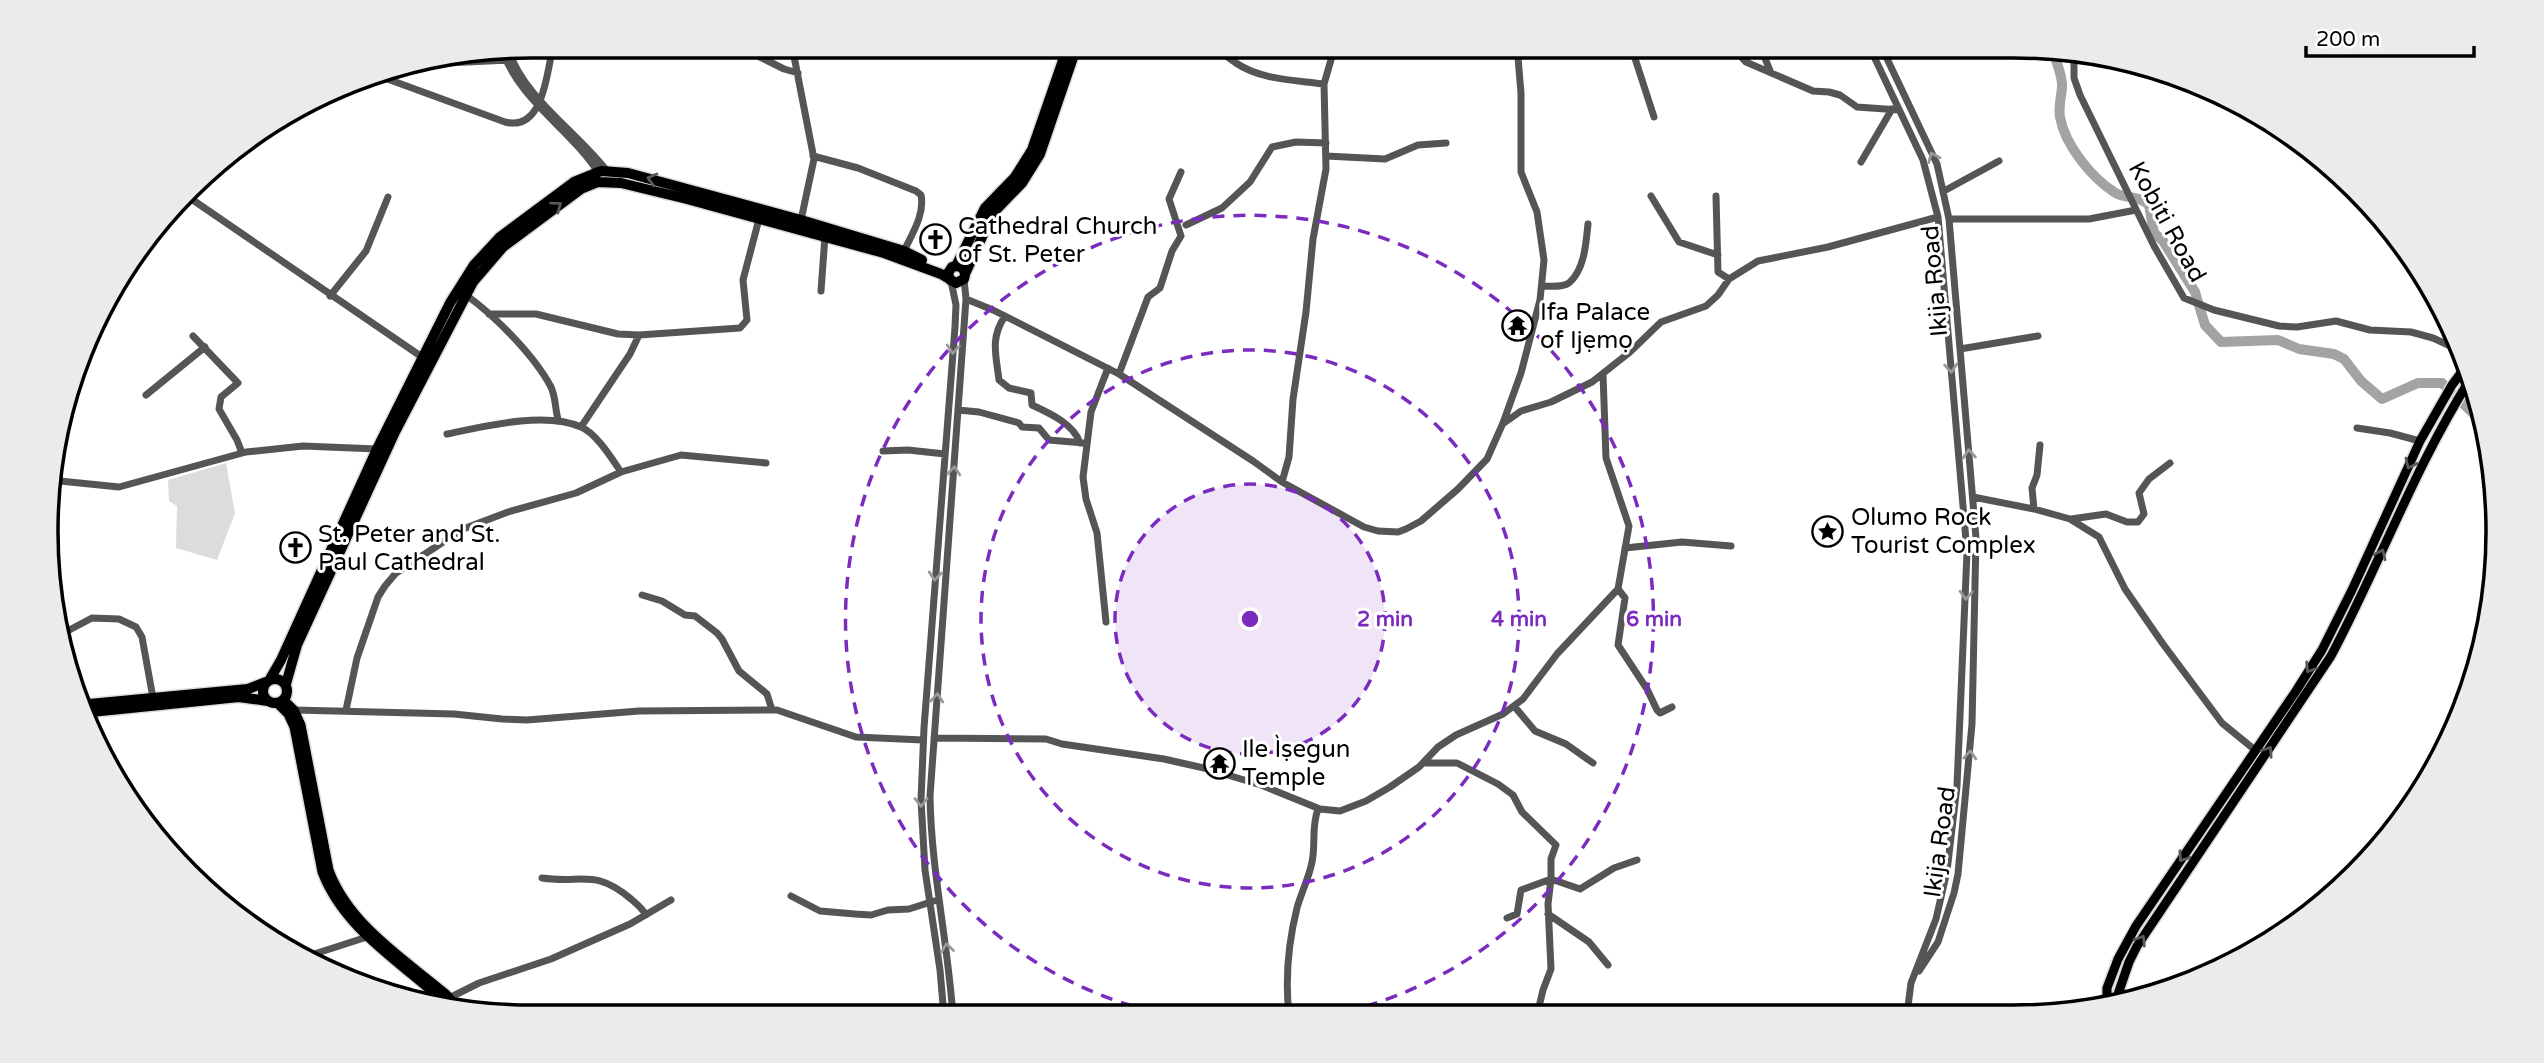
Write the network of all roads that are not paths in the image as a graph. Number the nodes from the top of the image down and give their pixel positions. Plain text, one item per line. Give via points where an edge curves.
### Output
1 (550, 58) edge
2 (762, 58) edge
3 (795, 58) edge
4 (1064, 58) edge
5 (1073, 58) edge
6 (1229, 58) edge
7 (1332, 58) edge
8 (1518, 58) edge
9 (1633, 58) edge
10 (1742, 58) edge
11 (1765, 58) edge
12 (1874, 58) edge
13 (1887, 58) edge
14 (509, 60) joint
15 (472, 62) edge
16 (2074, 62) edge
17 (798, 73) junction
18 (1771, 73) junction
19 (389, 80) edge
20 (1324, 84) junction
21 (539, 103) junction
22 (1896, 110) junction
23 (1654, 117) dead end
24 (1446, 142) dead end
25 (1326, 143) junction
26 (813, 156) junction
27 (1326, 156) junction
28 (1999, 161) dead end
29 (1861, 162) dead end
30 (602, 171) junction
31 (1181, 173) dead end
32 (1944, 191) junction
33 (688, 194) junction
34 (1651, 196) dead end
35 (1716, 196) dead end
36 (388, 197) dead end
37 (193, 201) edge
38 (2136, 210) junction
39 (1938, 217) junction
40 (759, 219) junction
41 (1949, 219) junction
42 (801, 220) junction
43 (1588, 224) dead end
44 (1186, 225) dead end
45 (825, 236) junction
46 (904, 251) junction
47 (1718, 255) junction
48 (954, 267) junction
49 (965, 276) junction
50 (1729, 279) junction
51 (950, 280) junction
52 (1542, 286) junction
53 (821, 291) dead end
54 (466, 295) junction
55 (330, 296) junction
56 (967, 299) junction
57 (489, 314) junction
58 (1005, 316) junction
59 (639, 335) junction
60 (193, 336) dead end
61 (2038, 336) dead end
62 (2448, 345) edge
63 (205, 347) junction
64 (1960, 349) junction
65 (422, 357) junction
66 (1108, 368) junction
67 (1119, 374) junction
68 (1603, 374) junction
69 (2459, 375) edge
70 (2464, 389) edge
71 (146, 395) dead end
72 (958, 410) junction
73 (558, 419) junction
74 (1503, 424) junction
75 (581, 427) junction
76 (2357, 428) dead end
77 (447, 435) dead end
78 (2420, 441) junction
79 (1083, 443) junction
80 (2040, 445) dead end
81 (377, 449) junction
82 (883, 451) dead end
83 (242, 453) junction
84 (945, 454) junction
85 (766, 463) dead end
86 (2170, 463) dead end
87 (621, 472) junction
88 (61, 481) edge
89 (1282, 482) junction
90 (1973, 497) junction
91 (2034, 509) junction
92 (2070, 519) junction
93 (1731, 547) dead end
94 (1625, 548) junction
95 (1618, 589) junction
96 (642, 595) dead end
97 (1106, 622) dead end
98 (69, 630) edge
99 (268, 681) junction
100 (286, 684) junction
101 (153, 698) junction
102 (277, 701) junction
103 (91, 704) edge
104 (1514, 706) junction
105 (1672, 707) dead end
106 (294, 710) junction
107 (346, 710) junction
108 (772, 710) junction
109 (94, 712) edge
110 (934, 738) junction
111 (923, 740) junction
112 (2255, 750) junction
113 (1592, 763) dead end
114 (1423, 764) junction
115 (1318, 809) junction
116 (1637, 860) dead end
117 (542, 878) dead end
118 (1551, 879) junction
119 (791, 896) dead end
120 (941, 898) junction
121 (671, 900) dead end
122 (930, 903) junction
123 (1548, 914) junction
124 (646, 915) junction
125 (1507, 918) dead end
126 (367, 937) junction
127 (317, 953) edge
128 (1608, 965) dead end
129 (1911, 983) junction
130 (2119, 993) edge
131 (438, 996) edge
132 (439, 996) edge
133 (2107, 996) edge
134 (450, 998) edge
135 (943, 1005) edge
136 (952, 1005) edge
137 (1288, 1005) edge
138 (1539, 1005) edge
139 (1908, 1005) edge

1 - 21 street
2 - 17 street
3 - 17 street
4 - 48 highway via 1032,150 1015,177 985,208
5 - 49 highway via 1040,154 1022,183 993,213
6 - 20 street via 1272,77
7 - 20 street
8 - 52 street via 1521,172 1543,243
9 - 23 street
10 - 18 street
11 - 18 street
12 - 22 street, Ikija Road
32 -> 13 street, Ikija Road via 1937,164
14 - 15 street
14 - 21 street via 523,89
16 - 38 street, Kobiti Road via 2080,95
17 - 26 street
18 - 22 street via 1813,91 1840,95 1857,107
19 - 21 street via 518,124 527,121
20 - 25 street
21 - 30 street via 579,138
22 - 29 street
22 - 39 street, Ikija Road via 1923,160
24 - 27 street via 1418,145 1385,159
25 - 27 street
25 - 44 street via 1272,147 1250,182 1222,208
26 - 42 street
26 - 46 street via 858,168 921,195 918,220
27 - 89 street via 1289,457
28 - 32 street
33 -> 30 highway via 643,177
30 - 65 highway via 557,193 486,250 461,284
31 - 67 street via 1169,200 1181,236 1160,288 1148,297
32 - 41 street, Ikija Road
33 - 40 highway
33 - 42 highway
54 -> 33 highway via 503,247 589,185 621,183
34 - 47 street via 1679,242
35 - 47 street
36 - 55 street via 366,251
37 - 55 street
38 - 41 street via 2089,219
38 - 62 street, Kobiti Road via 2180,293 2198,305 2279,326 2336,321 2370,330 2411,332
39 - 50 street via 1758,261
39 -> 129 street, Ikija Road via 1967,573 1957,786 1947,871 1936,919
40 - 45 highway
40 - 59 street via 743,279 744,326
41 - 64 street, Ikija Road
42 - 46 highway
43 - 52 street via 1585,254 1570,282
45 - 51 highway via 904,260
45 - 53 street
46 - 48 highway via 936,266
47 - 50 street via 1718,272
48 - 49 highway via 963,269
48 - 51 highway via 948,273
49 - 51 highway via 959,283
49 - 56 street
50 - 68 street via 1712,302 1661,322
51 -> 84 street via 956,305
52 - 74 street
54 - 57 street
54 - 100 highway via 395,432 298,645
55 - 65 street
56 - 58 street
56 - 72 street
57 - 59 street via 536,314
57 - 73 street via 548,383
58 - 66 street
58 - 79 street via 996,329 995,345 1001,383 1031,393 1032,405 1058,416
59 - 75 street
60 - 63 street
61 - 64 street
63 - 71 street
63 - 83 street via 238,383 221,397 219,408
90 -> 64 street, Ikija Road
65 - 81 highway
66 - 67 street
66 - 79 street
67 - 89 street
68 - 74 street via 1551,402 1521,411
68 - 94 street via 1605,449 1629,526
69 - 78 main road
130 -> 70 main road via 2137,946 2331,656
72 - 79 street via 1039,428 1049,440
110 -> 72 street
73 - 75 street
73 - 77 street
74 - 89 street via 1487,459 1458,489 1421,521 1398,532 1364,527
75 - 87 street
76 - 78 street
78 -> 112 main road via 2322,650
79 - 97 street via 1083,477 1097,533
80 - 91 street via 2032,488
81 - 83 street via 303,446
81 - 99 highway
82 - 84 street
83 - 88 street via 129,486
84 -> 111 street
85 - 87 street via 681,455
86 - 92 street via 2139,493 2144,514 2138,522 2105,514
87 - 107 street via 576,493 484,520 396,573 378,597 357,658
90 - 91 street
129 -> 90 street, Ikija Road via 1948,919 1958,874 1972,724 1977,566
91 - 92 street
92 - 112 street via 2099,537 2125,589 2163,644 2222,723
93 - 94 street via 1682,542
94 - 95 street
95 - 104 street
95 - 105 street via 1625,598 1618,645 1657,710
96 - 108 street via 695,616 717,633 739,671 767,694
98 - 101 street via 92,618 136,627 142,637
99 - 100 highway via 279,679
99 - 101 highway via 248,689
99 - 102 highway via 263,690
100 - 102 highway via 288,692
101 - 103 highway
102 - 106 main road
102 - 109 highway via 239,697
102 - 126 main road via 294,727 322,872 340,909
104 - 113 street via 1535,731 1566,744
104 - 114 street via 1456,735
106 - 107 street
106 - 132 main road via 335,887 346,904
107 - 108 street via 527,720 625,712
108 - 111 street via 856,737
110 - 115 street via 1046,739 1164,759 1261,785
110 - 120 street via 931,825
111 -> 122 street via 922,824
112 -> 133 main road via 2136,926 2114,969
114 - 115 street via 1348,809
114 - 118 street via 1457,763 1513,795 1522,813 1556,845 1550,859
115 - 137 street via 1312,829 1312,861 1288,953
116 - 118 street via 1580,889
117 - 124 street via 591,877 607,882
118 - 123 street
118 - 125 street via 1521,890 1517,914
119 - 122 street via 820,911 871,915
120 - 122 street
136 -> 120 street
121 - 124 street
122 - 135 street
123 - 128 street via 1588,942
123 - 138 street via 1551,970
124 - 134 street via 551,959
126 - 127 street
126 - 131 main road
129 - 139 street

